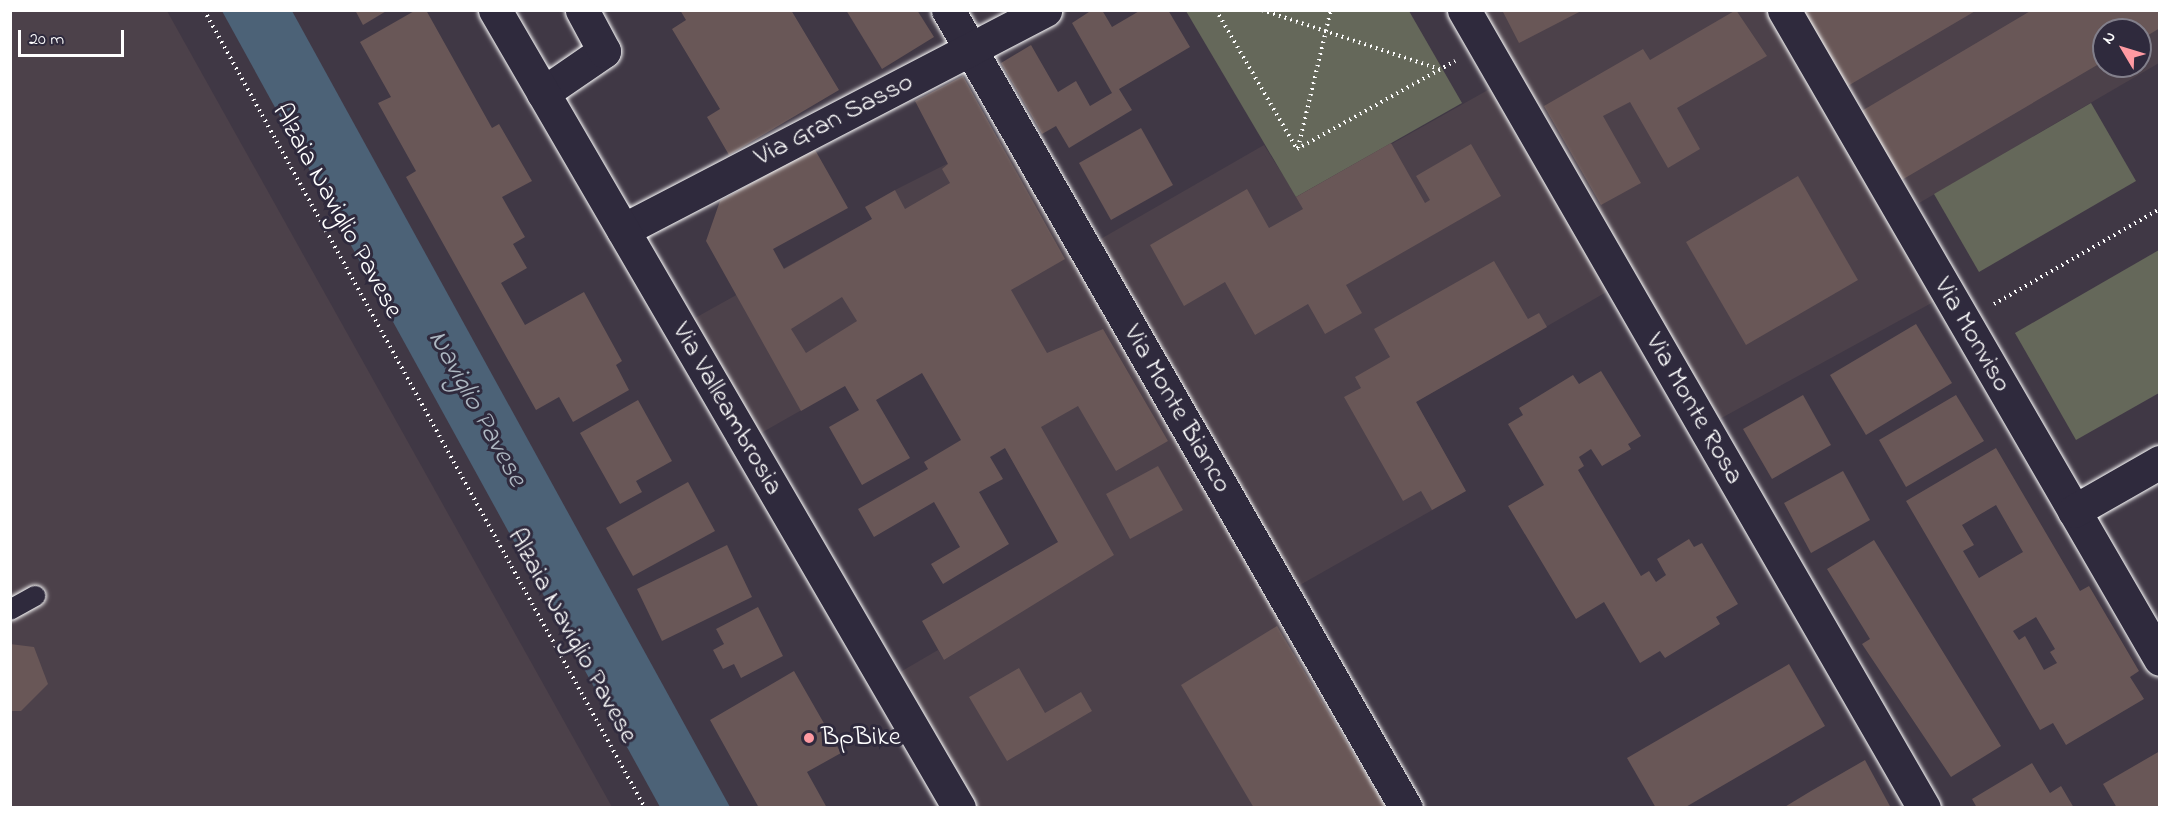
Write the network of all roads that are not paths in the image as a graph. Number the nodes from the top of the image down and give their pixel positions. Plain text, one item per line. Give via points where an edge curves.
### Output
1 (495, 10) edge
2 (582, 10) edge
3 (948, 10) edge
4 (1045, 10) edge
5 (1464, 10) edge
6 (1784, 10) edge
7 (971, 49) junction
8 (543, 93) junction
9 (623, 230) junction
10 (2160, 462) edge
11 (2074, 511) junction
12 (35, 596) dead end
13 (10, 610) edge
14 (2160, 659) edge
15 (959, 807) edge
16 (1406, 807) edge
17 (1924, 807) edge

1 - 8 street, Via Valleambrosia
2 - 8 street via 604,51
3 - 7 street, Via Monte Bianco
4 - 7 street, Via Gran Sasso
5 - 17 street, Via Monte Rosa
6 - 11 street, Via Monviso
7 - 9 street, Via Gran Sasso
7 - 16 street, Via Monte Bianco
8 - 9 street, Via Valleambrosia
9 - 15 street, Via Valleambrosia
10 - 11 street
11 - 14 street, Via Monviso
12 - 13 lane

